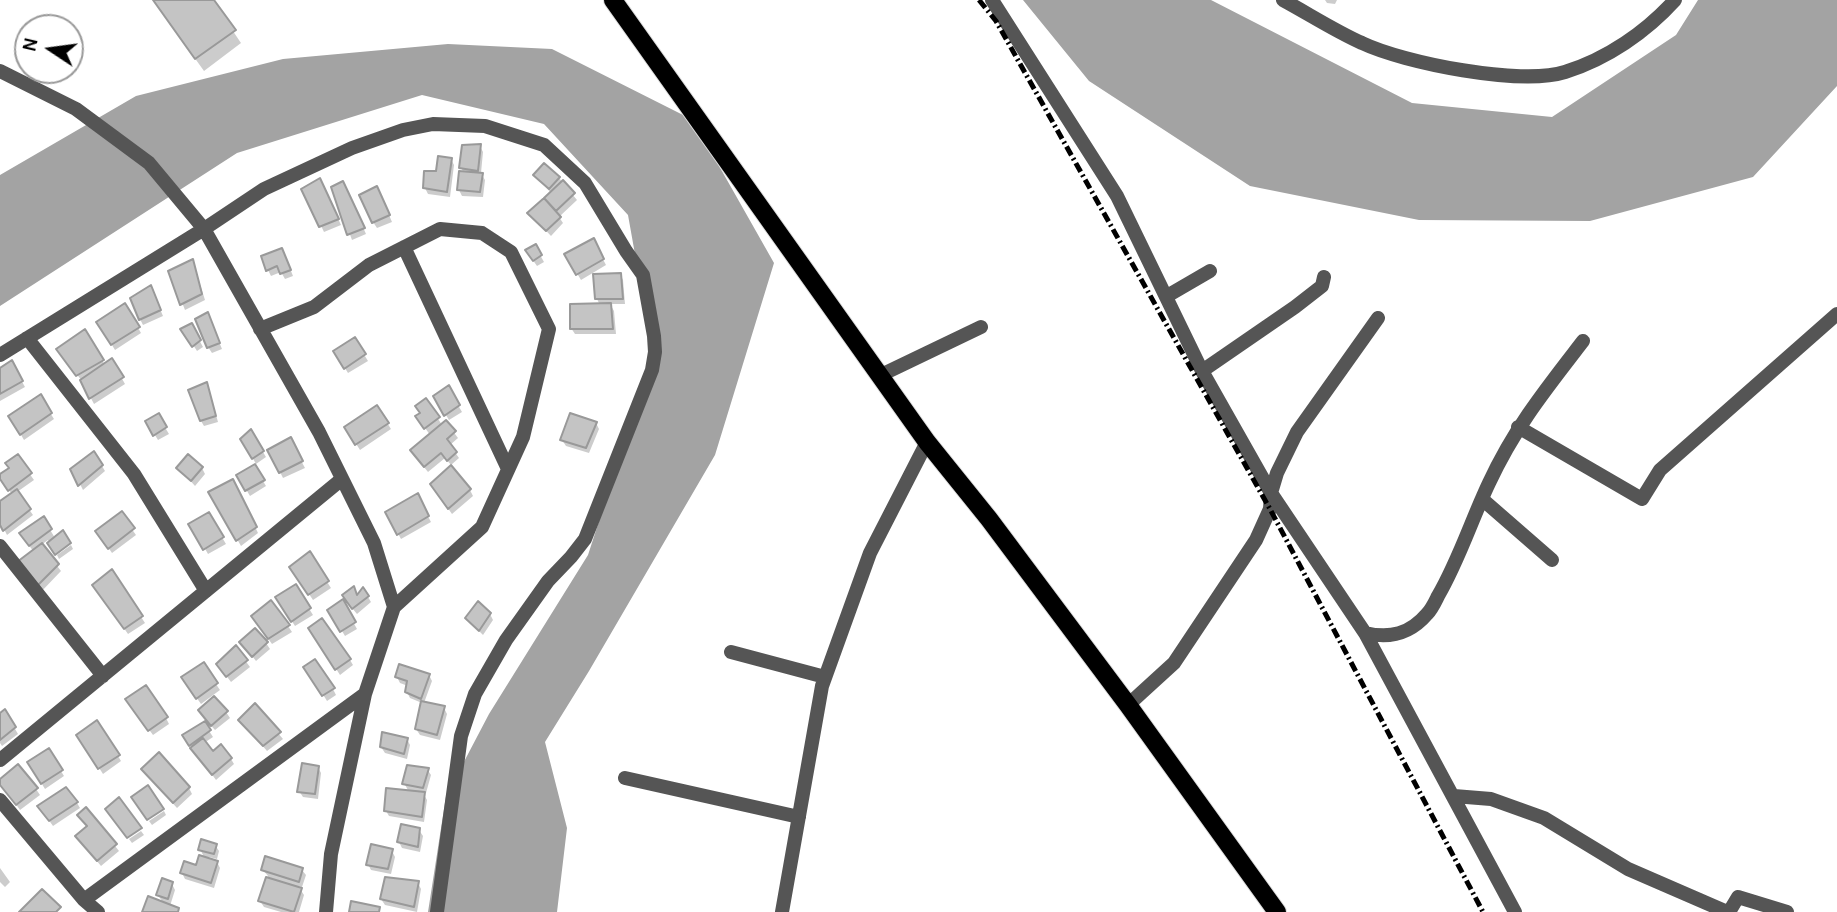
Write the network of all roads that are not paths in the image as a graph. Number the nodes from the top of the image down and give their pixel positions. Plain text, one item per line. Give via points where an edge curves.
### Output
1 (613, 0) edge
2 (992, 0) edge
3 (1283, 0) edge
4 (1675, 0) edge
5 (0, 71) edge
6 (204, 229) junction
7 (404, 247) junction
8 (1210, 271) dead end
9 (1324, 277) dead end
10 (1167, 296) junction
11 (1837, 314) edge
12 (1378, 318) dead end
13 (981, 327) dead end
14 (260, 329) junction
15 (27, 338) junction
16 (1583, 341) dead end
17 (0, 355) edge
18 (1202, 370) junction
19 (881, 375) junction
20 (1518, 427) junction
21 (927, 442) junction
22 (508, 469) junction
23 (342, 479) junction
24 (1271, 493) junction
25 (1482, 499) junction
26 (0, 546) edge
27 (1552, 560) dead end
28 (206, 592) junction
29 (394, 607) junction
30 (1365, 633) junction
31 (731, 652) dead end
32 (103, 676) junction
33 (825, 677) junction
34 (365, 694) junction
35 (1128, 705) junction
36 (0, 760) edge
37 (625, 778) dead end
38 (1454, 796) junction
39 (0, 800) edge
40 (799, 817) junction
41 (84, 900) junction
42 (98, 912) edge
43 (326, 912) edge
44 (437, 912) edge
45 (782, 912) edge
46 (1277, 912) edge
47 (1515, 912) edge
48 (1728, 912) edge
49 (1787, 912) edge

1 - 19 main road
2 - 10 street via 1117,196
3 - 4 street via 1363,44 1414,61 1522,76 1563,73 1614,52
5 - 6 street via 76,109 149,163
6 - 14 street
6 - 15 street
6 - 44 street via 264,188 352,148 433,124 485,126 544,145 585,183 643,275 655,352 648,382 584,539 506,639 475,694 461,736
7 - 14 street via 369,265 314,307
7 - 22 street
7 - 22 street via 440,229 482,233 511,252 549,329 523,438
8 - 10 street
9 - 18 street via 1322,286 1295,307
10 - 18 street
11 - 20 street via 1660,470 1642,499
12 - 24 street via 1297,432
13 - 19 street
14 - 23 street
15 - 17 street
15 - 28 street via 134,474
16 - 20 street
18 - 24 street
19 - 21 main road
20 - 25 street
21 - 33 street via 870,553
21 - 35 main road
22 - 29 street via 482,527
23 - 28 street
23 - 29 street via 373,543
24 - 30 street
24 - 35 street via 1270,509 1256,540 1182,652
25 - 27 street
25 - 30 street via 1428,614 1406,633 1383,637
26 - 32 street
28 - 32 street
29 - 34 street
30 - 38 street
31 - 33 street
32 - 36 street
33 - 40 street
34 - 41 street
34 - 43 street via 331,854
35 - 46 main road
37 - 40 street
38 - 47 street
38 - 48 street via 1491,799 1544,818 1628,869
39 - 41 street
40 - 45 street
41 - 42 street
48 - 49 street via 1738,897

